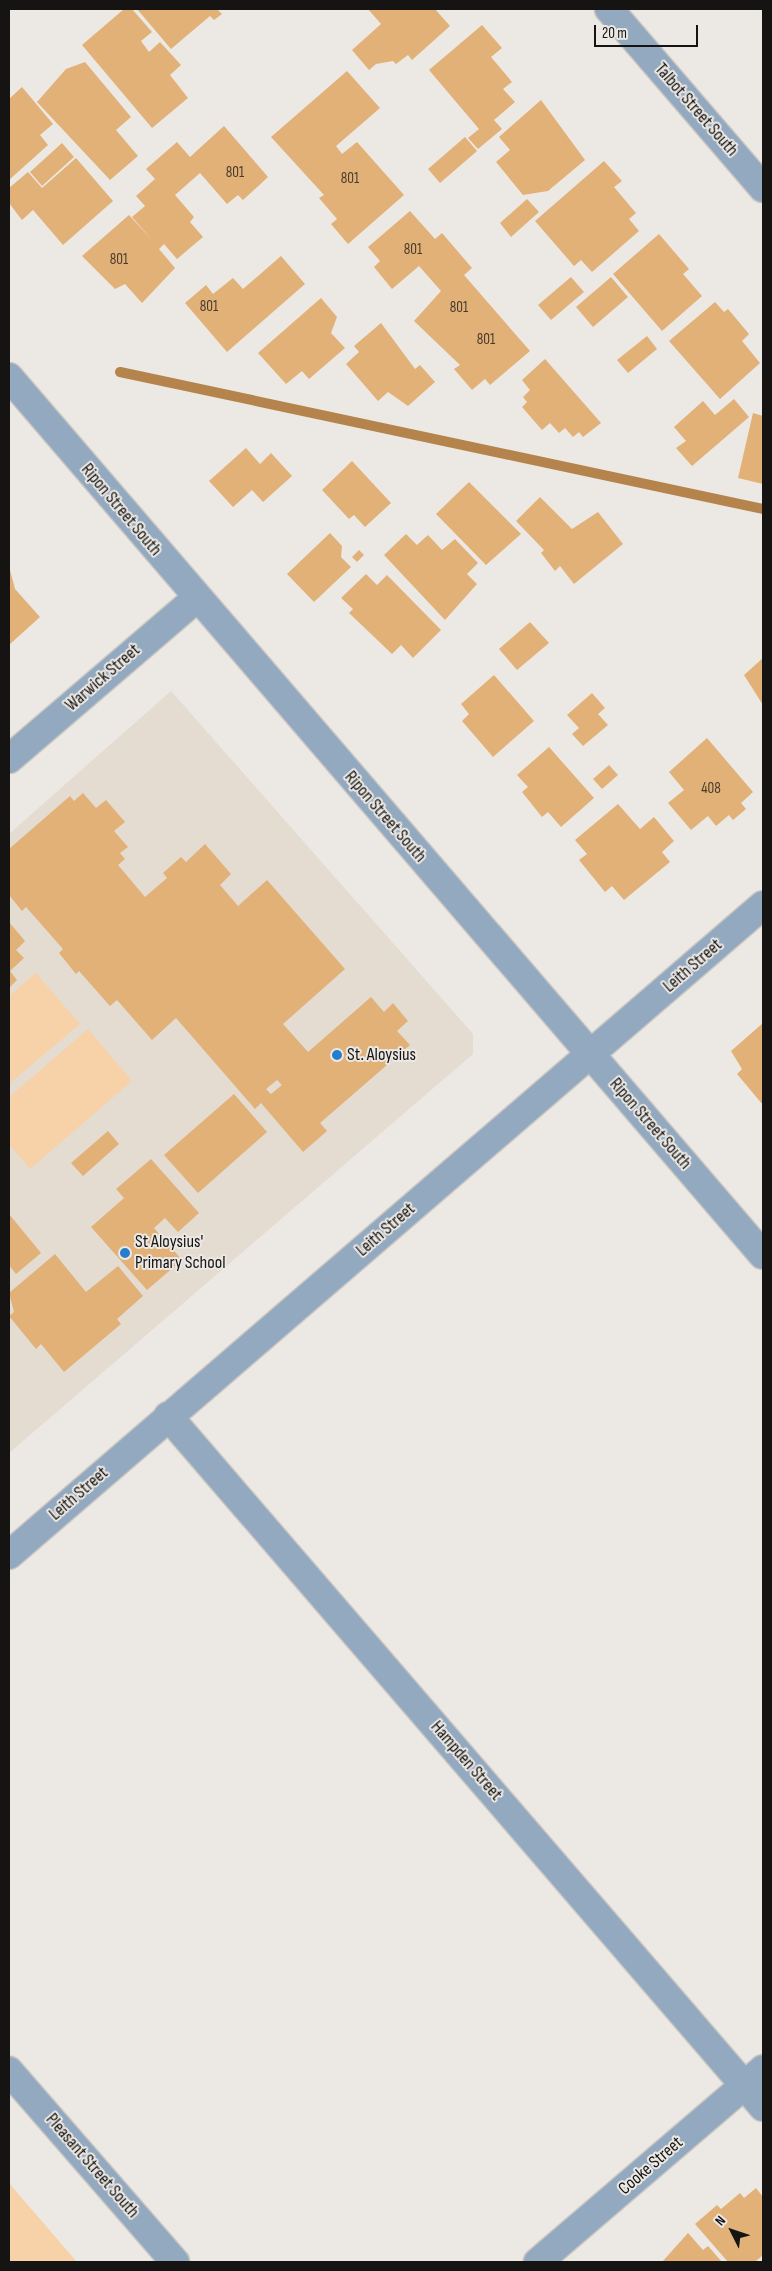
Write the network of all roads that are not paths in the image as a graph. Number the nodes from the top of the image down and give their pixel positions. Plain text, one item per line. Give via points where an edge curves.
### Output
1 (609, 9) edge
2 (763, 188) edge
3 (9, 377) edge
4 (196, 598) junction
5 (9, 759) edge
6 (763, 905) edge
7 (590, 1054) junction
8 (763, 1255) edge
9 (168, 1416) junction
10 (9, 1555) edge
11 (9, 2071) edge
12 (754, 2077) edge
13 (763, 2107) edge
14 (175, 2262) edge
15 (538, 2262) edge

1 - 2 street, Talbot Street South
3 - 4 street, Ripon Street South
4 - 5 street, Warwick Street
4 - 7 street, Ripon Street South
6 - 7 street, Leith Street
7 - 8 street, Ripon Street South
7 - 9 street, Leith Street
9 - 10 street, Leith Street
9 - 12 street, Hampden Street
11 - 14 street, Pleasant Street South
12 - 13 street, Hampden Street
12 - 15 street, Cooke Street

